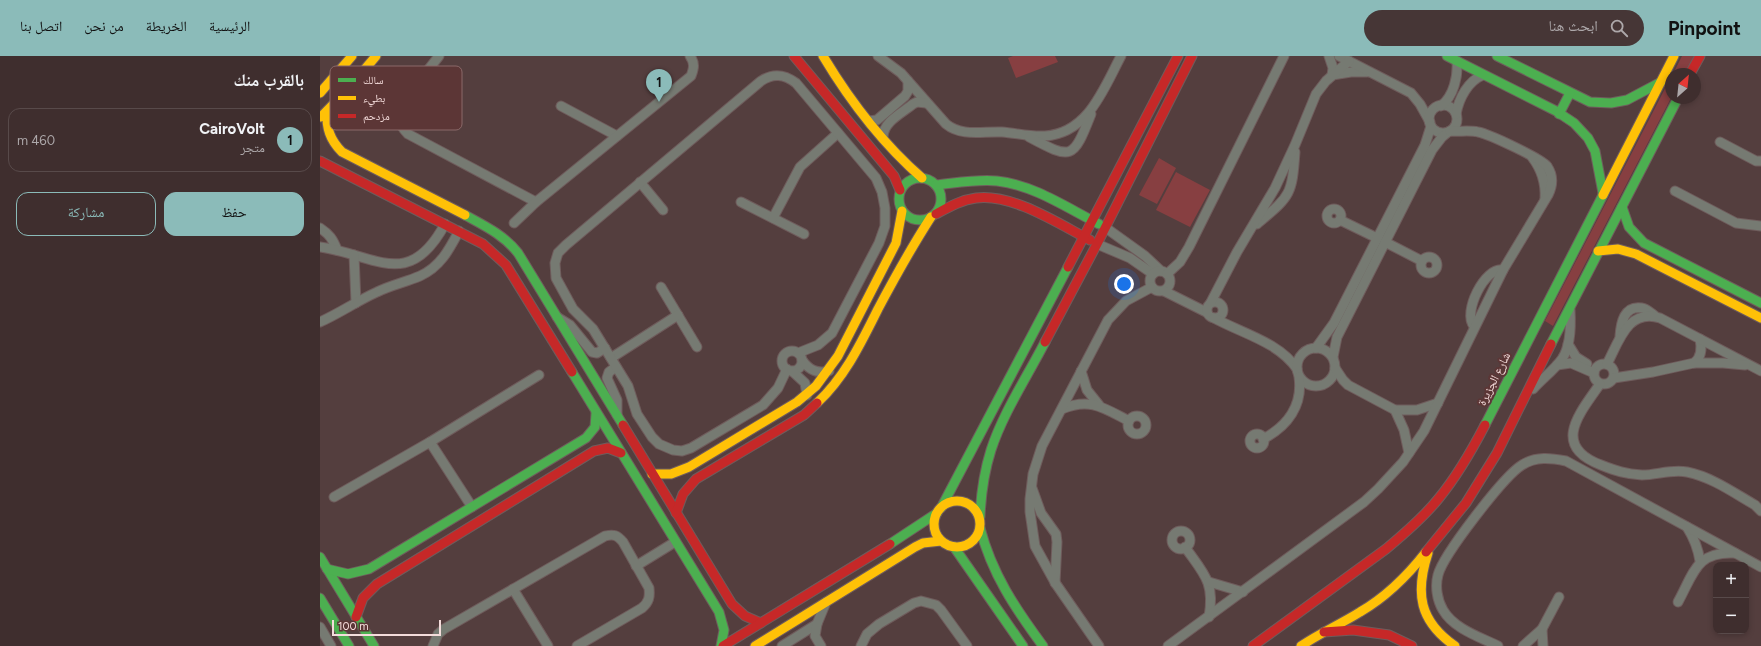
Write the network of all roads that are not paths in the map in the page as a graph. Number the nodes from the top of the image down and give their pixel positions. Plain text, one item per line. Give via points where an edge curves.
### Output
1 (352, 56) edge
2 (376, 56) edge
3 (439, 56) edge
4 (690, 56) edge
5 (794, 56) edge
6 (823, 56) edge
7 (878, 56) edge
8 (1121, 56) edge
9 (1178, 56) edge
10 (1192, 56) edge
11 (1284, 56) edge
12 (1329, 56) edge
13 (1339, 56) edge
14 (1447, 56) edge
15 (1497, 56) edge
16 (1674, 56) edge
17 (1700, 56) edge
18 (1349, 61) junction
19 (1457, 61) junction
20 (343, 66) edge
21 (367, 66) edge
22 (431, 66) edge
23 (1693, 68) edge
24 (1370, 72) junction
25 (1332, 75) junction
26 (1483, 75) junction
27 (330, 81) edge
28 (908, 81) junction
29 (1661, 82) junction
30 (1455, 84) junction
31 (1466, 90) junction
32 (320, 93) edge
33 (1570, 93) junction
34 (1416, 98) junction
35 (926, 103) junction
36 (1675, 104) edge
37 (330, 106) edge
38 (561, 106) dead end
39 (1440, 106) junction
40 (1093, 108) junction
41 (323, 114) edge
42 (1559, 114) junction
43 (843, 115) junction
44 (1457, 116) junction
45 (869, 121) junction
46 (1430, 124) junction
47 (832, 125) junction
48 (404, 130) edge
49 (1470, 130) junction
50 (1449, 132) junction
51 (838, 133) junction
52 (1026, 135) junction
53 (617, 136) junction
54 (883, 138) junction
55 (1720, 142) dead end
56 (1295, 145) junction
57 (320, 161) edge
58 (1761, 162) edge
59 (1282, 174) junction
60 (1293, 176) junction
61 (922, 178) junction
62 (640, 182) junction
63 (936, 185) junction
64 (900, 190) junction
65 (1675, 191) dead end
66 (1602, 193) junction
67 (1269, 199) junction
68 (536, 202) junction
69 (741, 202) dead end
70 (1277, 207) junction
71 (1622, 207) junction
72 (663, 210) dead end
73 (902, 211) junction
74 (934, 216) junction
75 (773, 218) junction
76 (1340, 220) dead end
77 (1092, 221) junction
78 (514, 223) dead end
79 (445, 224) junction
80 (1761, 226) edge
81 (320, 228) edge
82 (1106, 228) junction
83 (1251, 229) junction
84 (459, 231) junction
85 (804, 234) dead end
86 (1084, 236) junction
87 (1381, 240) junction
88 (1097, 244) junction
89 (433, 245) junction
90 (320, 247) edge
91 (1652, 248) junction
92 (337, 250) junction
93 (1598, 251) junction
94 (447, 253) junction
95 (354, 255) junction
96 (1646, 259) junction
97 (1422, 261) dead end
98 (1503, 270) junction
99 (401, 273) junction
100 (1160, 273) junction
101 (1222, 281) junction
102 (661, 286) dead end
103 (1152, 287) junction
104 (1164, 290) junction
105 (1211, 302) junction
106 (356, 303) junction
107 (1761, 303) edge
108 (1570, 306) junction
109 (1223, 308) junction
110 (1206, 312) junction
111 (678, 315) junction
112 (557, 316) junction
113 (1214, 318) junction
114 (1761, 318) edge
115 (320, 322) edge
116 (1474, 326) junction
117 (1235, 328) junction
118 (1700, 339) junction
119 (1568, 344) junction
120 (697, 347) dead end
121 (605, 348) junction
122 (1316, 348) junction
123 (1279, 350) junction
124 (1304, 352) junction
125 (800, 357) junction
126 (1332, 357) junction
127 (611, 358) junction
128 (1694, 363) junction
129 (1607, 364) junction
130 (1557, 365) junction
131 (1752, 366) junction
132 (616, 367) junction
133 (1335, 368) junction
134 (790, 370) junction
135 (829, 371) junction
136 (1081, 371) junction
137 (1595, 371) junction
138 (1761, 371) edge
139 (1298, 373) junction
140 (539, 375) dead end
141 (1614, 378) junction
142 (1328, 382) junction
143 (1600, 384) junction
144 (1348, 385) junction
145 (1316, 386) junction
146 (1087, 390) junction
147 (807, 394) junction
148 (1523, 400) junction
149 (1080, 403) junction
150 (1297, 403) junction
151 (1438, 404) junction
152 (1099, 405) junction
153 (1062, 409) junction
154 (1395, 410) junction
155 (596, 412) junction
156 (1491, 412) junction
157 (617, 415) junction
158 (1129, 421) dead end
159 (1506, 422) junction
160 (1483, 429) junction
161 (1505, 438) junction
162 (1263, 439) dead end
163 (430, 442) junction
164 (621, 452) junction
165 (1409, 453) junction
166 (652, 474) junction
167 (1031, 485) junction
168 (334, 497) dead end
169 (472, 507) junction
170 (939, 510) junction
171 (1761, 511) edge
172 (676, 513) junction
173 (980, 517) junction
174 (1046, 519) junction
175 (1031, 526) junction
176 (1686, 526) junction
177 (980, 528) junction
178 (941, 541) junction
179 (675, 542) junction
180 (954, 547) junction
181 (1186, 547) dead end
182 (1430, 548) junction
183 (1736, 553) junction
184 (1056, 555) junction
185 (1039, 556) junction
186 (320, 557) edge
187 (1700, 561) junction
188 (636, 566) junction
189 (1761, 567) edge
190 (327, 569) junction
191 (1209, 582) junction
192 (1056, 584) junction
193 (513, 589) junction
194 (1243, 592) junction
195 (1559, 597) dead end
196 (320, 598) edge
197 (826, 601) junction
198 (1678, 602) dead end
199 (1209, 616) junction
200 (356, 617) junction
201 (761, 623) junction
202 (816, 624) junction
203 (320, 627) edge
204 (1542, 629) junction
205 (776, 633) junction
206 (1321, 633) junction
207 (801, 634) junction
208 (815, 636) junction
209 (1094, 638) junction
210 (328, 643) edge
211 (349, 646) edge
212 (374, 646) edge
213 (433, 646) edge
214 (548, 646) edge
215 (577, 646) edge
216 (722, 646) edge
217 (755, 646) edge
218 (782, 646) edge
219 (821, 646) edge
220 (861, 646) edge
221 (967, 646) edge
222 (1023, 646) edge
223 (1043, 646) edge
224 (1099, 646) edge
225 (1106, 646) edge
226 (1168, 646) edge
227 (1253, 646) edge
228 (1301, 646) edge
229 (1412, 646) edge
230 (1455, 646) edge
231 (1498, 646) edge
232 (1523, 646) edge
233 (1543, 646) edge

1 - 20 street
2 - 21 street
3 - 22 street
4 - 53 street via 694,68 690,76
5 - 43 street
6 - 45 street via 842,88
7 - 28 street
8 - 40 street
9 - 77 street
10 - 82 street
11 - 100 street via 1189,247 1180,262
12 - 25 street via 1333,68
13 - 18 street
14 - 19 street
15 - 33 street
16 - 29 street, شارع الجزيرة
17 - 23 street
18 - 24 street
18 - 25 street
19 - 26 street
19 - 30 street
24 - 25 street
24 - 34 street via 1405,89
25 - 56 street via 1316,94
26 - 31 street via 1473,80
26 - 42 street
27 - 32 street
28 - 35 street
28 - 45 street via 905,96 878,120
29 - 33 street via 1638,96 1623,102 1607,104 1590,102
29 - 66 street, شارع الجزيرة
30 - 31 street
30 - 39 street via 1446,101
31 - 44 street via 1459,103
33 - 42 street
34 - 39 street via 1427,104
34 - 46 street
35 - 52 street via 946,124 960,132
35 - 54 street via 912,104 887,125
36 - 71 street
37 - 41 street
38 - 53 street
39 - 44 street via 1447,106
39 - 46 street via 1431,112
40 - 52 street via 1086,117 1067,130 1045,136
40 - 52 street via 1078,145 1070,151 1056,152
41 - 112 street via 328,134 342,152 490,228 510,243
42 - 66 street via 1577,126 1596,152
43 - 47 street
43 - 64 street via 894,176
44 - 49 street
44 - 50 street via 1455,128
45 - 54 street
46 - 50 street via 1438,132
46 - 87 street via 1425,145
47 - 51 street
47 - 62 street via 796,83 786,77 770,76
48 - 68 street
49 - 50 street
49 - 98 street via 1485,134 1531,156 1542,173 1545,186 1544,200
50 - 87 street via 1432,150
51 - 75 street via 800,167
51 - 125 street via 876,178 884,200 884,226 879,243 835,329 824,341
53 - 68 street
54 - 61 street via 900,159
55 - 58 street
56 - 59 street
56 - 60 street
57 - 79 street
59 - 60 street
59 - 67 street
60 - 70 street via 1289,193
61 - 63 street
61 - 64 street via 913,179
62 - 72 street
62 - 121 street via 566,245 558,253 555,263 556,278 571,306 590,326
63 - 74 street via 941,202
63 - 77 street via 982,181 1013,184
64 - 73 street via 898,197
65 - 80 street via 1736,223
66 - 156 street, شارع الجزيرة
67 - 70 street
67 - 83 street
68 - 78 street
69 - 75 street
70 - 83 street
71 - 91 street via 1629,227 1638,238
71 - 93 street
73 - 74 street via 916,220
73 - 135 street via 896,243
74 - 86 street via 952,205 969,199 994,198 1018,204
74 - 172 street via 909,250 851,362 830,391 804,415 696,479 683,494
75 - 85 street
76 - 87 street
77 - 82 street
77 - 86 street
79 - 84 street
79 - 89 street
81 - 92 street via 334,240
82 - 88 street
82 - 100 street via 1145,256
83 - 101 street
84 - 94 street
84 - 155 street via 483,244 506,265
86 - 88 street
86 - 170 street
87 - 97 street
87 - 122 street via 1334,323
87 - 126 street via 1337,337
88 - 100 street
88 - 173 street via 993,442 984,471
89 - 94 street
89 - 99 street
90 - 92 street
91 - 96 street
91 - 107 street
92 - 95 street
93 - 96 street via 1627,250
93 - 108 street
94 - 99 street via 428,271
95 - 99 street
95 - 106 street
96 - 114 street
98 - 116 street
98 - 116 street via 1493,272 1478,290 1470,316
99 - 106 street via 384,289
100 - 103 street via 1150,281
100 - 104 street via 1170,281 1168,288
101 - 105 street
101 - 109 street
102 - 111 street
103 - 104 street via 1158,291
103 - 136 street via 1116,310
104 - 110 street
105 - 109 street via 1215,301
105 - 110 street
106 - 115 street
108 - 119 street
108 - 148 street
109 - 113 street via 1221,316
109 - 117 street
110 - 113 street
111 - 120 street
111 - 127 street
112 - 121 street via 570,325 592,352 597,353
112 - 157 street
113 - 117 street
116 - 151 street
117 - 123 street
118 - 128 street via 1701,353
118 - 129 street via 1660,318 1651,315 1641,316 1632,320 1626,328
118 - 131 street
119 - 130 street
119 - 137 street via 1576,357
121 - 127 street
122 - 124 street
122 - 126 street via 1328,352
123 - 124 street
123 - 139 street via 1290,360
124 - 139 street via 1297,362
125 - 134 street via 799,368
125 - 134 street via 792,351 785,354 782,362
125 - 135 street via 806,366 814,371
126 - 133 street
127 - 132 street
128 - 131 street via 1723,362
128 - 141 street
129 - 137 street via 1601,364
129 - 141 street via 1614,369
130 - 137 street via 1571,363
130 - 148 street
131 - 138 street
132 - 134 street via 630,390 637,414 652,437 663,447 678,451 691,448 763,406
132 - 157 street via 609,372 607,378 617,400
133 - 142 street
133 - 144 street
134 - 147 street via 805,383
135 - 147 street
136 - 146 street
136 - 153 street
137 - 143 street via 1595,379
139 - 145 street via 1309,385
139 - 150 street via 1300,390
140 - 163 street
141 - 143 street via 1608,384
142 - 144 street
142 - 145 street
143 - 171 street via 1586,403 1573,430 1572,441 1576,450 1585,457 1624,474 1644,475 1679,471 1705,477 1755,505
144 - 154 street
145 - 150 street
146 - 149 street
146 - 152 street
147 - 166 street via 689,467 671,474
148 - 159 street
149 - 152 street
149 - 153 street
150 - 162 street via 1280,428
151 - 154 street via 1417,410
151 - 165 street
152 - 158 street
153 - 167 street via 1036,462
154 - 165 street via 1404,430
155 - 164 street
155 - 169 street via 595,427 586,438
156 - 159 street
156 - 160 street, شارع الجزيرة
157 - 166 street
159 - 161 street
160 - 161 street via 1495,430
160 - 227 street, شارع الجزيرة via 1454,480 1422,517 1386,549
161 - 182 street via 1466,503
163 - 168 street
163 - 169 street
164 - 179 street
164 - 200 street via 608,448 594,451 377,584 362,598
165 - 194 street via 1391,476 1364,502
166 - 172 street
167 - 174 street
167 - 175 street
169 - 190 street via 369,569 348,574
170 - 173 street via 946,503 959,501 972,506
170 - 178 street via 934,520 934,528
170 - 201 street via 909,533
172 - 201 street via 732,604 745,616
173 - 177 street
174 - 175 street
174 - 184 street via 1056,534
175 - 185 street
176 - 183 street
176 - 187 street via 1698,549
176 - 231 street via 1566,461 1552,458 1537,459 1523,464 1512,473 1458,540 1441,565 1437,576 1438,600 1451,620
177 - 180 street via 978,535 968,545
177 - 223 street via 988,557 1001,585
178 - 180 street
178 - 197 street via 923,543 915,547
179 - 188 street
179 - 216 street via 719,612 724,630
180 - 222 street
181 - 191 street
182 - 206 street via 1410,572 1386,594 1361,612
182 - 230 street via 1420,580 1424,612 1439,635
183 - 187 street via 1723,552
183 - 189 street
184 - 185 street
184 - 192 street
185 - 192 street
186 - 190 street
187 - 198 street
188 - 193 street via 623,542 612,534
188 - 215 street via 649,588 648,603
190 - 200 street
191 - 194 street
191 - 199 street
192 - 209 street
193 - 213 street via 444,629 438,634
193 - 214 street
194 - 199 street
195 - 204 street
196 - 211 street
197 - 202 street
197 - 205 street
199 - 226 street
200 - 212 street
201 - 216 street
202 - 207 street
202 - 208 street
203 - 210 street
204 - 232 street
204 - 233 street
205 - 207 street
205 - 217 street
206 - 228 street
206 - 229 street via 1353,630 1378,633 1389,635
207 - 208 street
207 - 218 street
208 - 219 street
209 - 224 street
209 - 225 street
220 - 221 street via 867,634 879,624 921,601 936,605

